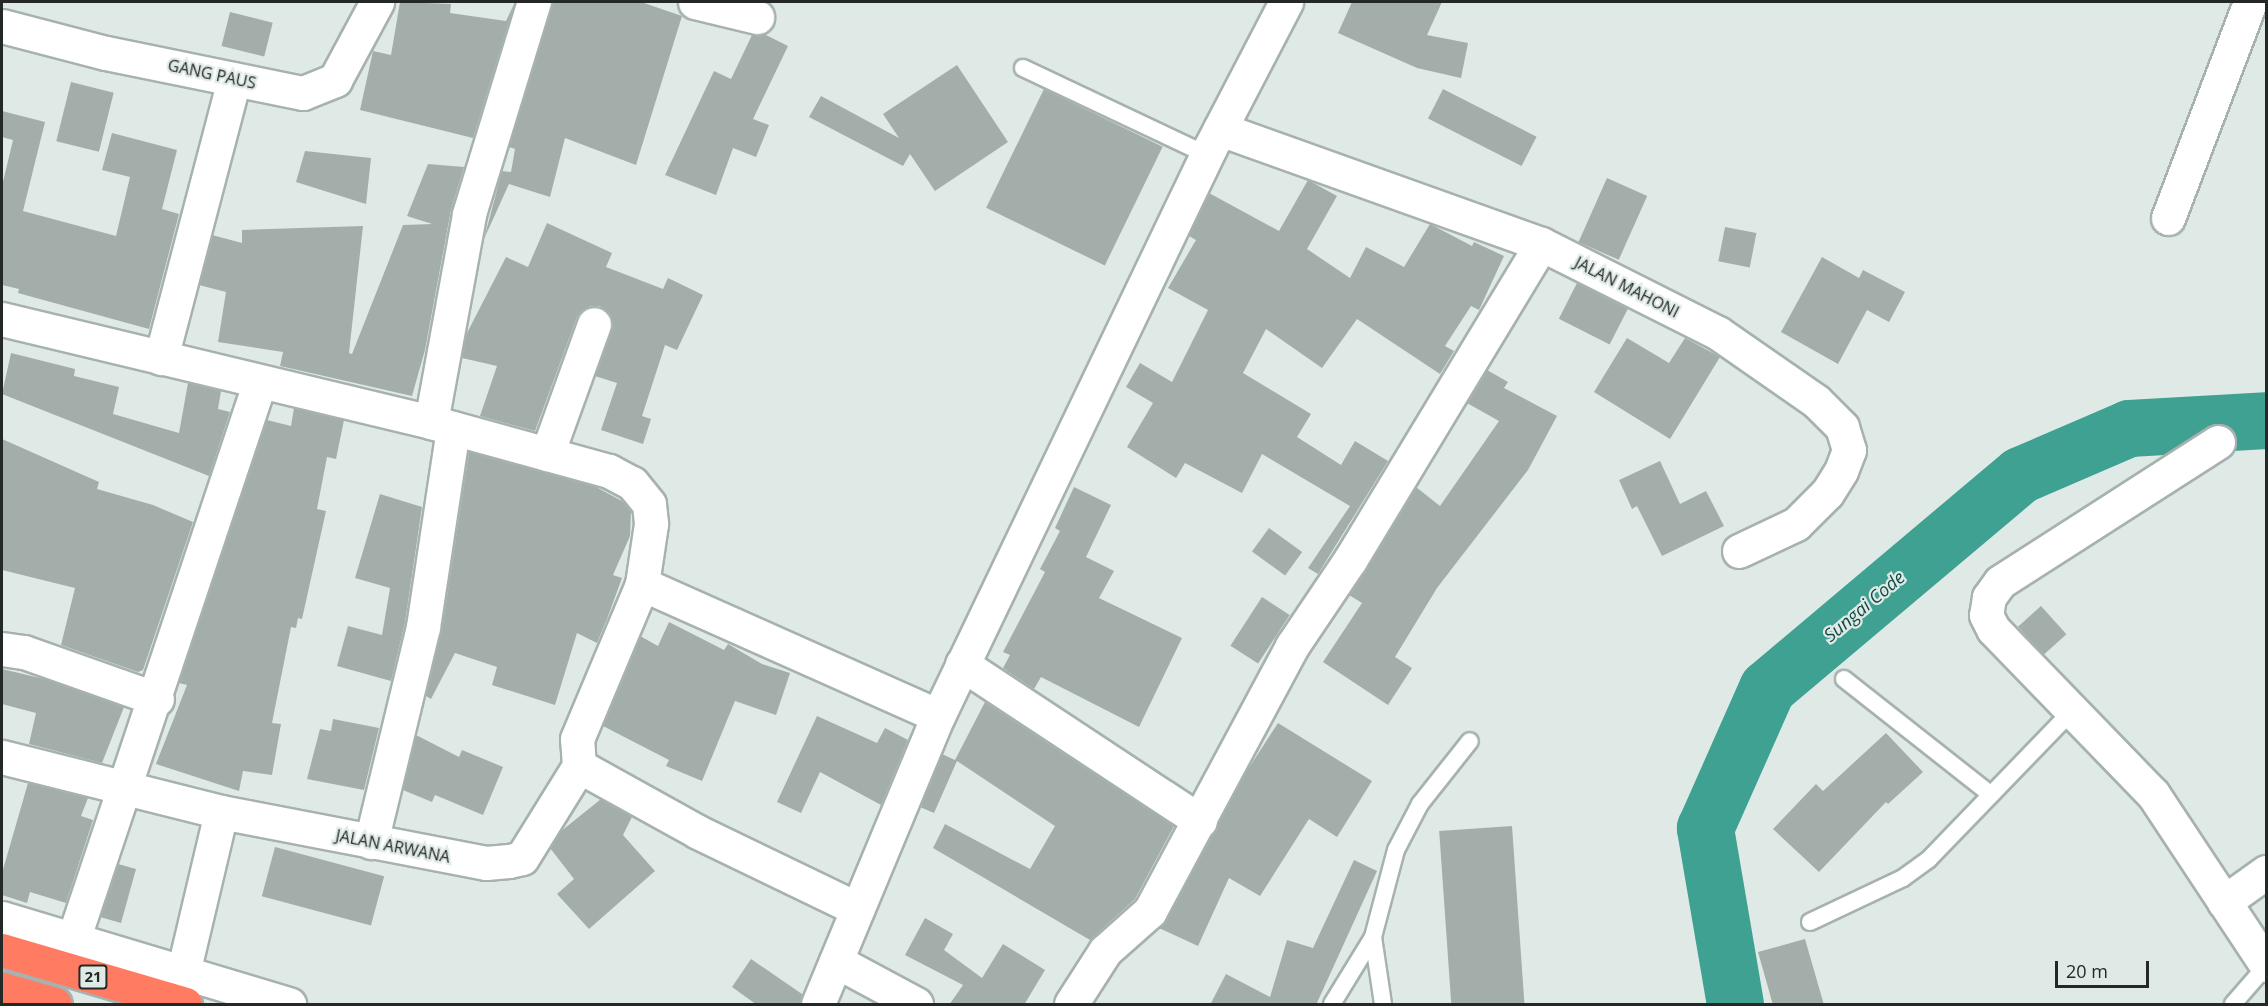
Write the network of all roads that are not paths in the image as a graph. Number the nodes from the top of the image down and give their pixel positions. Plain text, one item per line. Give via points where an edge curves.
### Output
1 (377, 2) edge
2 (534, 2) edge
3 (695, 2) edge
4 (1286, 2) edge
5 (2250, 2) edge
6 (757, 17) dead end
7 (2, 26) edge
8 (1023, 68) dead end
9 (234, 78) junction
10 (1214, 142) junction
11 (2168, 218) dead end
12 (1541, 244) junction
13 (2, 320) edge
14 (594, 324) dead end
15 (161, 358) junction
16 (260, 381) junction
17 (442, 425) junction
18 (2218, 442) dead end
19 (547, 454) junction
20 (1739, 551) dead end
21 (642, 584) junction
22 (2, 649) edge
23 (962, 664) junction
24 (1844, 679) dead end
25 (157, 699) junction
26 (2073, 710) junction
27 (938, 716) junction
28 (1470, 741) dead end
29 (2, 757) edge
30 (579, 766) junction
31 (125, 789) junction
32 (1989, 793) junction
33 (221, 812) junction
34 (1200, 821) junction
35 (370, 842) junction
36 (2266, 872) edge
37 (2224, 902) junction
38 (857, 909) junction
39 (2, 918) edge
40 (1810, 922) dead end
41 (1373, 937) junction
42 (73, 940) junction
43 (2, 950) edge
44 (836, 961) junction
45 (2266, 966) edge
46 (2, 988) edge
47 (184, 989) edge
48 (56, 1005) edge
49 (289, 1005) edge
50 (818, 1005) edge
51 (916, 1005) edge
52 (1071, 1005) edge
53 (1332, 1005) edge
54 (1383, 1005) edge
55 (2233, 1005) edge

1 - 9 street, GANG PAUS via 335,80 303,93
2 - 17 street via 468,214
3 - 6 street
4 - 10 street
5 - 11 street
7 - 9 street, GANG PAUS
8 - 10 lane
9 - 15 street
10 - 12 street, JALAN MAHONI
10 - 23 street
12 - 20 street, JALAN MAHONI via 1719,333 1773,368 1842,427 1849,450 1827,493 1796,524
12 - 34 street via 1350,560 1292,646
13 - 15 street
14 - 19 street
15 - 16 street
16 - 17 street
16 - 25 street
17 - 19 street
17 - 35 street via 423,627
18 - 26 street via 2000,582 1989,597 1986,615 1993,629
19 - 21 street via 609,471 632,483 649,504 651,524
21 - 27 street
21 - 30 street via 577,739
22 - 25 street via 24,652
23 - 27 street
23 - 34 street
24 - 32 lane
25 - 31 street
26 - 32 lane
26 - 37 street via 2153,794
27 - 38 street
28 - 41 lane via 1420,804 1396,850
29 - 31 street, JALAN ARWANA
30 - 35 street, JALAN ARWANA via 522,858 486,863
30 - 38 street via 698,832
31 - 33 street, JALAN ARWANA
31 - 42 street
32 - 40 lane via 1929,859 1904,878
33 - 35 street, JALAN ARWANA
33 - 47 street
34 - 52 street via 1150,911 1105,951
36 - 37 street
37 - 45 street
38 - 44 street
39 - 42 street
41 - 53 lane
41 - 54 lane
42 - 47 street
43 - 47 highway, 21
44 - 50 street
44 - 51 street
45 - 55 lane
46 - 48 highway
47 - 49 street

